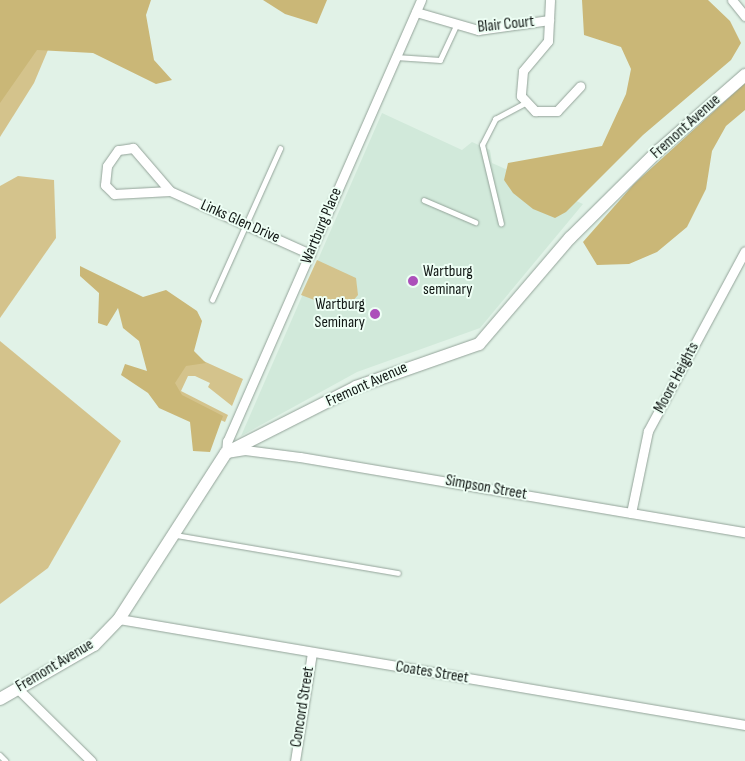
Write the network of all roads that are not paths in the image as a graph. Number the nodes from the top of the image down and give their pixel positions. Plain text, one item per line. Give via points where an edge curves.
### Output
1 (421, 0) edge
2 (550, 0) edge
3 (732, 0) edge
4 (416, 12) junction
5 (745, 16) edge
6 (549, 20) junction
7 (456, 25) junction
8 (396, 57) junction
9 (745, 75) edge
10 (580, 86) dead end
11 (525, 103) junction
12 (280, 150) dead end
13 (170, 191) junction
14 (424, 200) dead end
15 (475, 222) dead end
16 (500, 224) dead end
17 (246, 225) junction
18 (745, 251) edge
19 (310, 254) junction
20 (212, 300) dead end
21 (226, 453) junction
22 (631, 513) junction
23 (745, 532) edge
24 (175, 534) junction
25 (398, 573) dead end
26 (119, 619) junction
27 (312, 653) junction
28 (18, 689) junction
29 (0, 699) edge
30 (745, 725) edge
31 (0, 755) edge
32 (6, 761) edge
33 (91, 761) edge
34 (294, 761) edge

1 - 4 street, Wartburg Place
2 - 6 street, Blair Court
3 - 5 street
4 - 7 street, Blair Court
4 - 8 street, Wartburg Place
6 - 7 street, Blair Court via 478,30
6 - 11 street via 548,41 519,80
7 - 8 lane via 440,60
8 - 19 street, Wartburg Place
9 - 21 main road, Fremont Avenue via 658,151 570,238 486,339 356,387
10 - 11 street via 557,111 535,111
11 - 16 lane via 495,120 482,144
12 - 17 lane
13 - 13 street, Links Glen Drive via 114,194 105,185 107,166 118,150 133,148
13 - 17 street, Links Glen Drive
14 - 15 lane
17 - 19 street, Links Glen Drive
17 - 20 lane
18 - 22 street, Moore Heights via 648,432
19 - 21 street, Wartburg Place via 227,441
21 - 22 street, Simpson Street via 245,450 300,456
21 - 24 main road, Fremont Avenue
22 - 23 street, Simpson Street
24 - 25 lane
24 - 26 main road, Fremont Avenue
26 - 27 street, Coates Street
26 - 28 main road, Fremont Avenue via 94,646
27 - 30 street, Coates Street
27 - 34 street, Concord Street
28 - 29 main road, Fremont Avenue
28 - 33 street
31 - 32 lane

